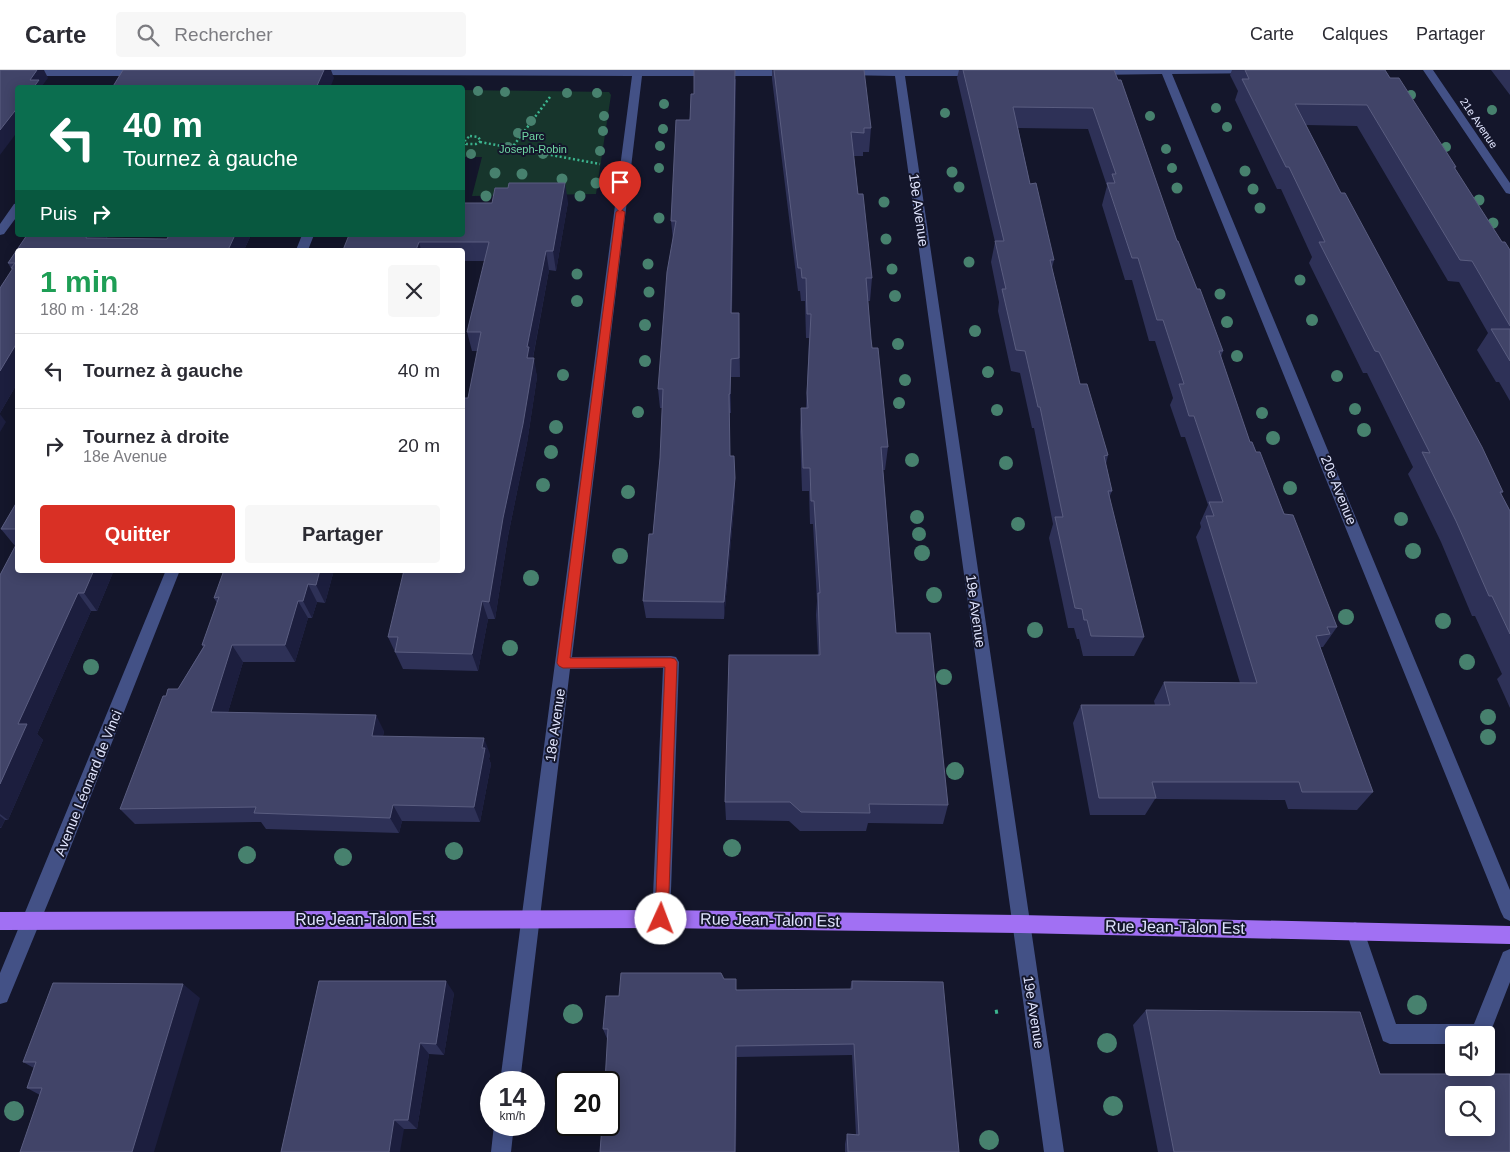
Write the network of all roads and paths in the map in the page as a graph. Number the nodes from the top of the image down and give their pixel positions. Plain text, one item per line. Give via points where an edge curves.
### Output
1 (1165, 70) edge
2 (1278, 70) edge
3 (1428, 70) edge
4 (638, 72) edge
5 (899, 72) edge
6 (1086, 72) edge
7 (0, 73) edge
8 (155, 73) edge
9 (301, 73) edge
10 (800, 73) edge
11 (838, 73) edge
12 (990, 73) edge
13 (105, 74) edge
14 (372, 75) edge
15 (551, 96) dead end
16 (465, 138) edge
17 (480, 142) junction
18 (465, 143) edge
19 (511, 149) junction
20 (604, 165) dead end
21 (1510, 191) edge
22 (15, 210) edge
23 (0, 232) edge
24 (172, 573) edge
25 (563, 663) junction
26 (1510, 912) edge
27 (530, 918) junction
28 (661, 919) junction
29 (0, 921) edge
30 (30, 921) junction
31 (1020, 924) junction
32 (1356, 931) junction
33 (1510, 935) edge
34 (1510, 958) edge
35 (0, 995) edge
36 (1001, 1011) dead end
37 (995, 1012) dead end
38 (511, 1071) edge
39 (503, 1136) edge
40 (501, 1152) edge
41 (1054, 1152) edge

1 - 2 street
1 - 6 street
1 - 26 street, 20e Avenue
3 - 21 street, 21e Avenue
4 - 10 street
4 - 14 street
4 - 25 street, 18e Avenue
5 - 11 street
5 - 12 street
5 - 31 street, 19e Avenue
7 - 13 street
8 - 13 street
9 - 14 street
15 - 19 path
16 - 17 path via 476,136
17 - 18 path
17 - 19 path
19 - 20 path
22 - 23 street
24 - 30 street, Avenue Léonard de Vinci
25 - 27 street, 18e Avenue
25 - 28 street via 671,662
27 - 28 main road, Rue Jean-Talon Est
27 - 30 main road, Rue Jean-Talon Est
27 - 38 street, 18e Avenue
28 - 31 main road, Rue Jean-Talon Est
29 - 30 main road, Rue Jean-Talon Est
30 - 35 street, Avenue Léonard de Vinci
31 - 32 main road, Rue Jean-Talon Est
31 - 41 street, 19e Avenue
32 - 33 main road, Rue Jean-Talon Est
32 - 34 street via 1390,1034 1480,1034
36 - 37 path
39 - 40 street

